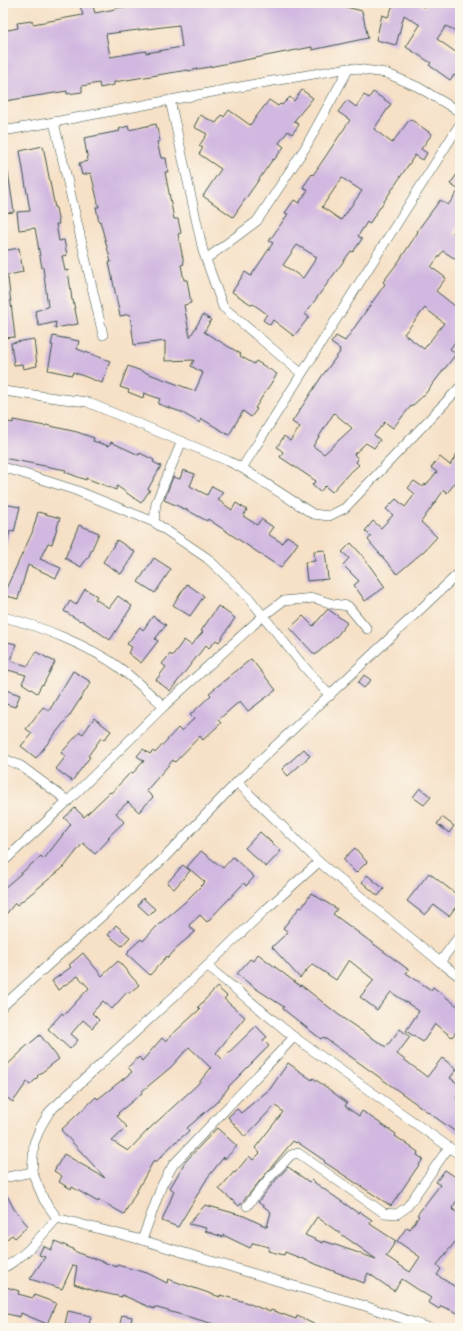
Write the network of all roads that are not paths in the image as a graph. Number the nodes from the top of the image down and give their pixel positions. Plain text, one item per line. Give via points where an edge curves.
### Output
1 (349, 68) junction
2 (170, 100) junction
3 (460, 112) edge
4 (54, 122) junction
5 (460, 124) edge
6 (3, 131) edge
7 (206, 259) junction
8 (103, 335) dead end
9 (301, 373) junction
10 (460, 388) edge
11 (3, 391) edge
12 (182, 441) junction
13 (3, 467) edge
14 (242, 468) junction
15 (154, 522) junction
16 (460, 572) edge
17 (262, 616) junction
18 (3, 617) edge
19 (367, 629) dead end
20 (330, 696) junction
21 (164, 706) junction
22 (3, 758) edge
23 (237, 782) junction
24 (68, 800) junction
25 (3, 862) edge
26 (319, 862) junction
27 (460, 935) edge
28 (440, 962) junction
29 (207, 966) junction
30 (460, 977) edge
31 (3, 1006) edge
32 (294, 1037) junction
33 (449, 1147) junction
34 (460, 1155) edge
35 (32, 1172) junction
36 (3, 1178) edge
37 (247, 1206) dead end
38 (57, 1218) junction
39 (142, 1240) junction
40 (3, 1268) edge
41 (430, 1328) edge

1 - 2 street
1 - 3 street via 386,73 418,87
1 - 7 street via 305,148 257,221
2 - 4 street
2 - 7 street
4 - 6 street
4 - 8 street
5 - 9 street
7 - 9 street via 223,307
9 - 14 street
10 - 14 street via 344,508 329,516 313,514
11 - 12 street via 88,402
12 - 14 street
12 - 15 street via 156,503
13 - 15 street via 75,490
15 - 17 street via 207,558 249,598
16 - 20 street
17 - 19 street via 283,601 314,598 348,606
17 - 20 street
17 - 21 street
18 - 21 street via 94,652 119,668
20 - 23 street
21 - 24 street
22 - 24 street via 21,766
23 - 26 street
23 - 31 street via 159,862
24 - 25 street
26 - 28 street
26 - 29 street
27 - 28 street
28 - 30 street
29 - 32 street
29 - 35 street via 50,1111 40,1126 34,1144
32 - 33 street
32 - 39 street via 173,1165 162,1185
33 - 34 street
33 - 37 street via 407,1207 397,1214 384,1213 298,1153 292,1155 270,1177
35 - 36 street
35 - 38 street via 44,1200
38 - 39 street
38 - 40 street via 14,1263
39 - 41 street via 290,1286 362,1305

